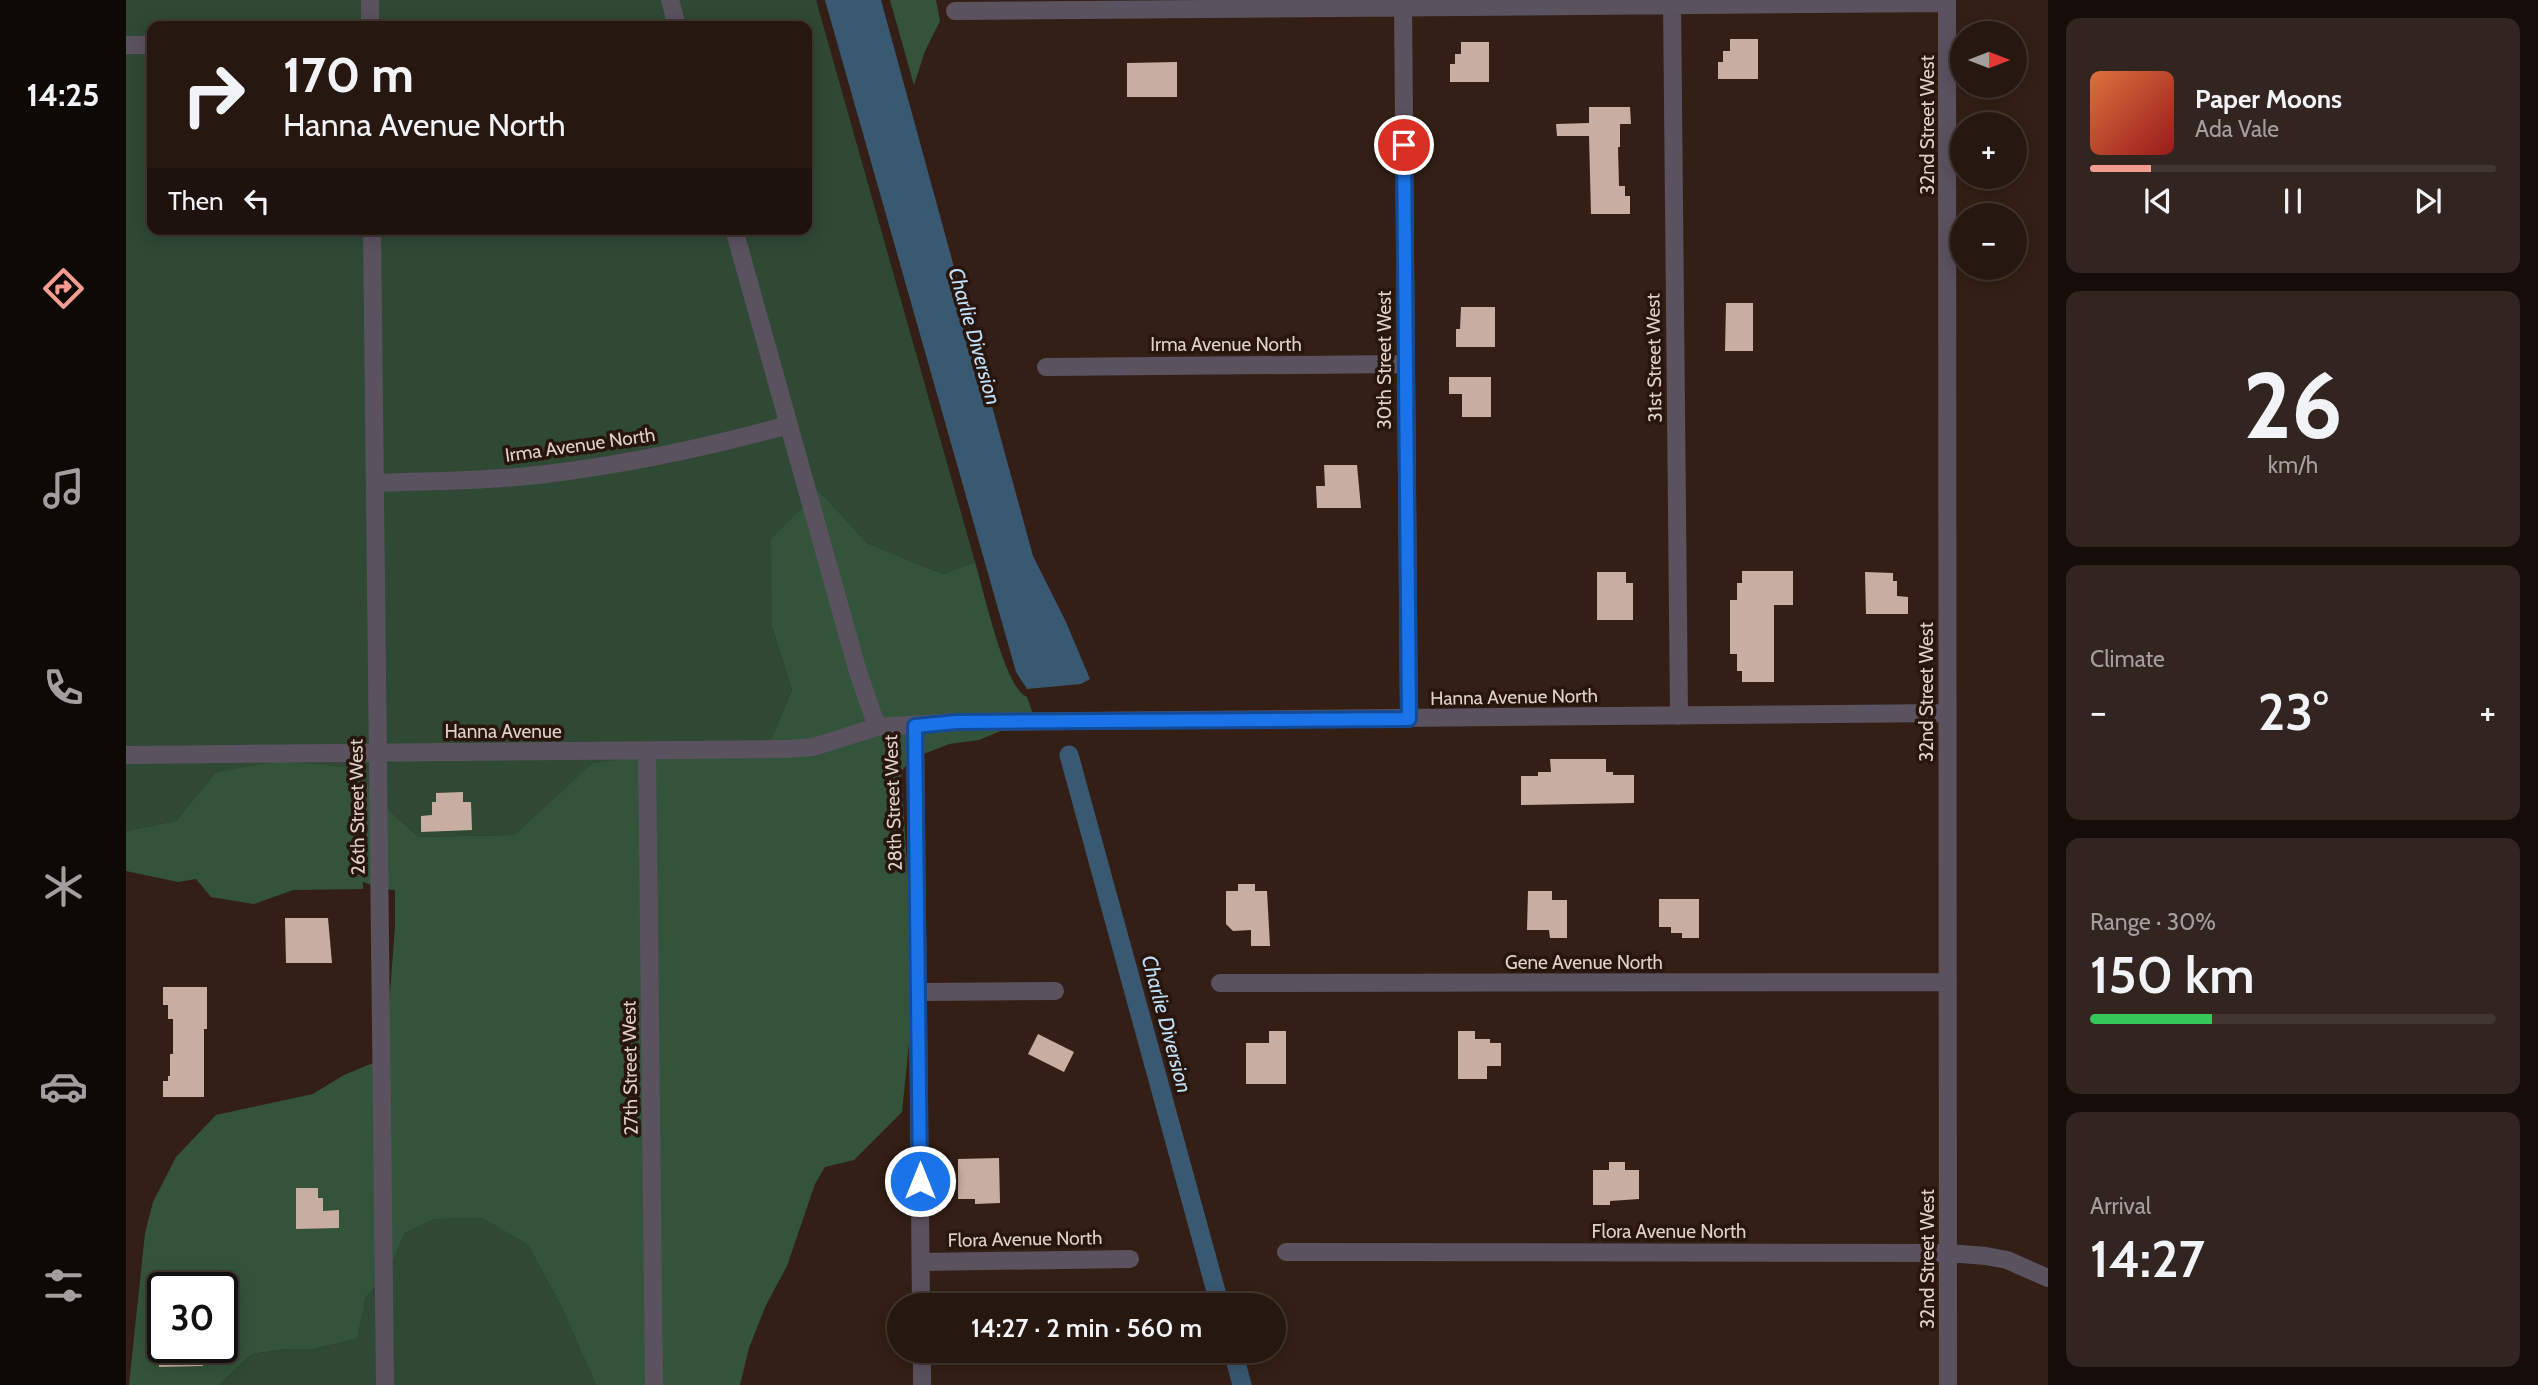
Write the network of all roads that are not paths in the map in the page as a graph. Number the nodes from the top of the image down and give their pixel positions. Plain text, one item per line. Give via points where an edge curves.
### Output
1 (370, 0) edge
2 (670, 0) edge
3 (1947, 1) edge
4 (1672, 2) edge
5 (1403, 4) edge
6 (1134, 5) edge
7 (955, 11) dead end
8 (370, 21) edge
9 (676, 21) edge
10 (147, 45) edge
11 (126, 46) edge
12 (372, 235) edge
13 (736, 235) edge
14 (1405, 364) junction
15 (1046, 367) dead end
16 (788, 425) junction
17 (375, 483) junction
18 (1946, 713) junction
19 (1679, 716) junction
20 (1409, 719) junction
21 (915, 726) junction
22 (877, 727) junction
23 (647, 751) junction
24 (378, 752) junction
25 (126, 755) edge
26 (1948, 982) junction
27 (1220, 983) dead end
28 (1055, 991) dead end
29 (918, 992) junction
30 (1286, 1252) dead end
31 (1948, 1253) junction
32 (1130, 1259) dead end
33 (920, 1262) junction
34 (2048, 1278) edge
35 (921, 1293) edge
36 (922, 1363) edge
37 (385, 1385) edge
38 (654, 1385) edge
39 (922, 1385) edge
40 (1948, 1385) edge

1 - 8 street
2 - 9 street
3 - 4 street
3 - 18 street, 32nd Street West
4 - 5 street
4 - 19 street, 31st Street West
5 - 6 street
5 - 14 street, 30th Street West
6 - 7 street
10 - 11 street
12 - 17 street, 26th Street West
13 - 16 street, 28th Street West
14 - 15 street, Irma Avenue North
14 - 20 street, 30th Street West
16 - 17 street, Irma Avenue North via 689,450 558,472
16 - 22 street, 28th Street West
17 - 24 street, 26th Street West
18 - 19 street, Hanna Avenue North
18 - 26 street, 32nd Street West
19 - 20 street, Hanna Avenue North
20 - 21 street, Hanna Avenue North
21 - 22 street, 28th Street West
21 - 29 street, 28th Street West
22 - 23 street, Hanna Avenue via 813,747
23 - 24 street, Hanna Avenue
23 - 38 street, 27th Street West
24 - 25 street, Hanna Avenue
24 - 37 street, 26th Street West
26 - 27 street, Gene Avenue North
26 - 31 street, 32nd Street West
28 - 29 street
29 - 33 street, 28th Street West
30 - 31 street, Flora Avenue North
31 - 34 street, Flora Avenue North via 2007,1260
31 - 40 street, 32nd Street West
32 - 33 street, Flora Avenue North
33 - 35 street, 28th Street West
36 - 39 street

